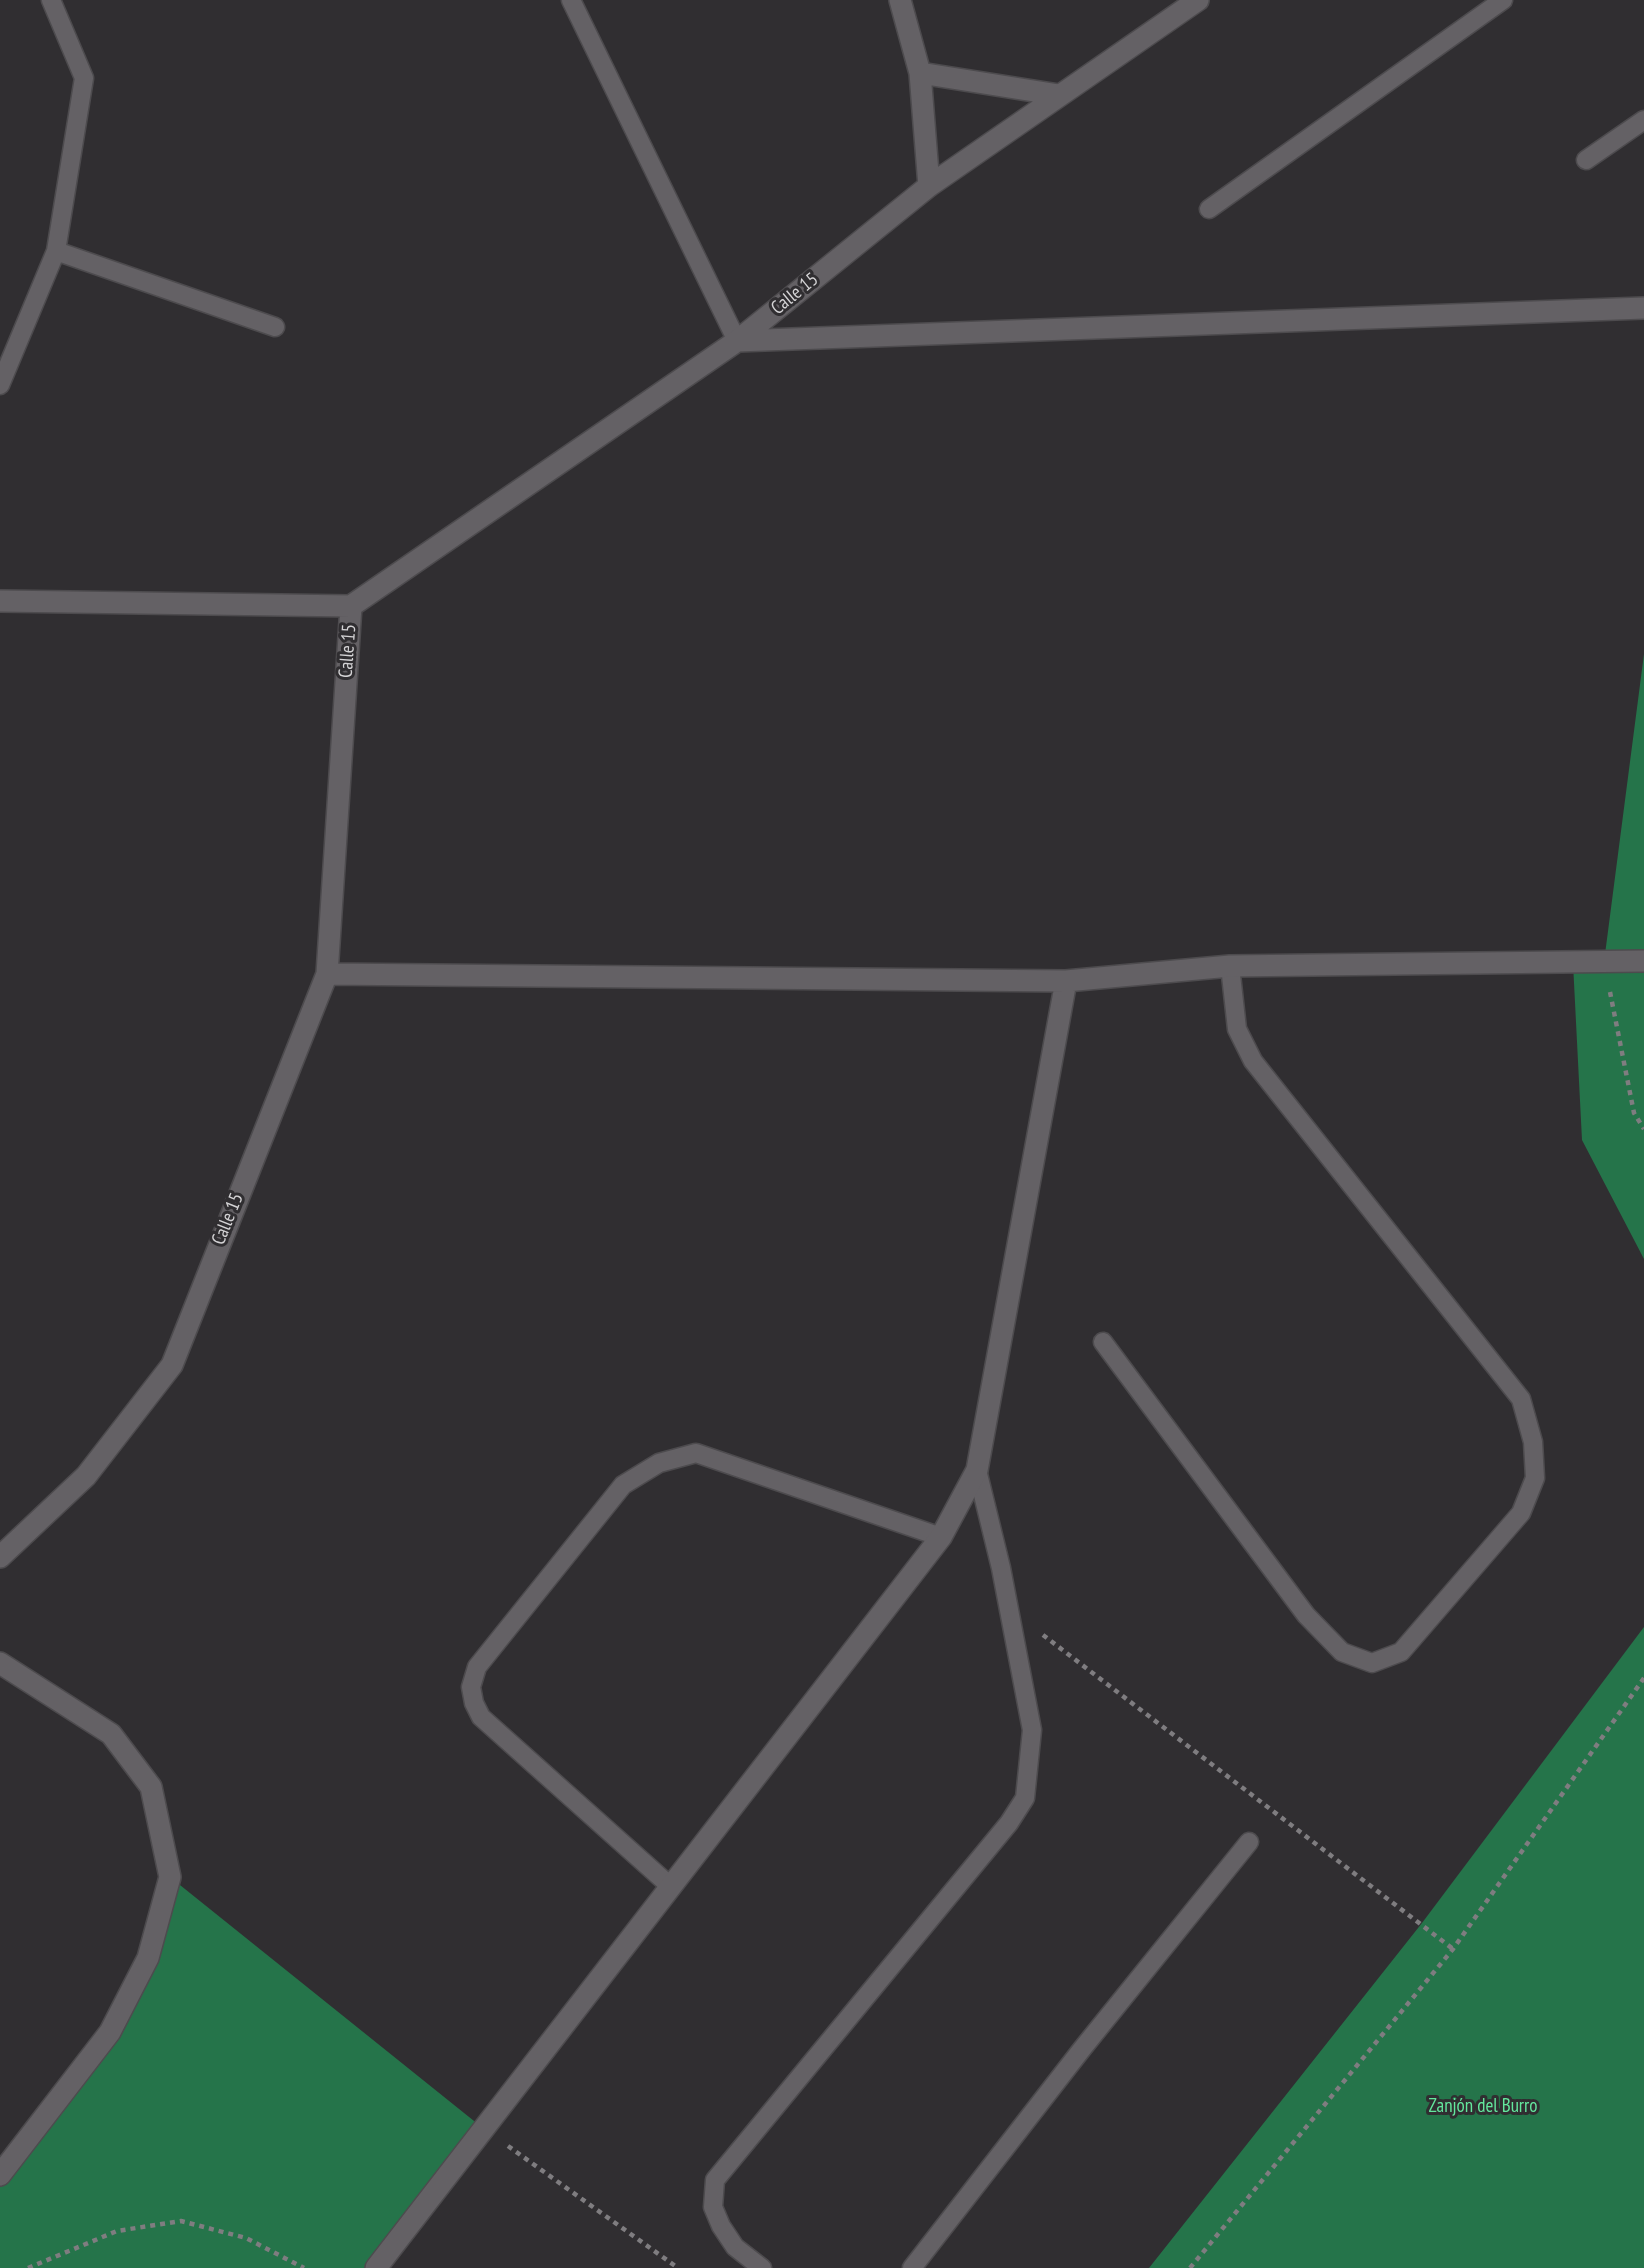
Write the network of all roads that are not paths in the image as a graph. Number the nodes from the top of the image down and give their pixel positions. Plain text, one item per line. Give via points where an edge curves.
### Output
1 (51, 0) edge
2 (571, 0) edge
3 (900, 0) edge
4 (1198, 0) edge
5 (1503, 0) edge
6 (920, 73) junction
7 (1059, 95) junction
8 (1644, 120) edge
9 (1586, 160) dead end
10 (929, 186) junction
11 (1209, 209) dead end
12 (56, 251) junction
13 (1644, 308) edge
14 (275, 327) dead end
15 (737, 341) junction
16 (0, 385) edge
17 (0, 601) edge
18 (351, 606) junction
19 (1644, 961) edge
20 (1230, 966) junction
21 (327, 974) junction
22 (1066, 981) junction
23 (1102, 1342) dead end
24 (977, 1470) junction
25 (941, 1537) junction
26 (0, 1557) edge
27 (0, 1663) edge
28 (1249, 1842) dead end
29 (669, 1885) junction
30 (0, 2175) edge
31 (376, 2268) edge
32 (762, 2268) edge
33 (912, 2268) edge

1 - 12 lane via 84,78
2 - 15 lane
3 - 6 street
4 - 7 street, Calle 15
5 - 11 lane
6 - 7 street
6 - 10 street
7 - 10 street, Calle 15
8 - 9 lane
10 - 15 street, Calle 15
12 - 14 lane
12 - 16 lane
13 - 15 street
15 - 18 street, Calle 15
17 - 18 street
18 - 21 street, Calle 15
19 - 20 street
20 - 22 street
20 - 23 lane via 1237,1029 1253,1061 1521,1399 1533,1442 1535,1478 1521,1513 1401,1652 1372,1663 1342,1652 1306,1615
21 - 22 street
21 - 26 street, Calle 15 via 172,1365 86,1476
22 - 24 street
24 - 25 street
24 - 32 lane via 1032,1730 1025,1798 715,2180 713,2207 721,2226 735,2247
25 - 29 street
25 - 29 lane via 696,1453 659,1463 623,1485 477,1667 471,1687 481,1717
27 - 30 street via 111,1734 151,1787 170,1877 148,1958 110,2032
28 - 33 lane
29 - 31 street

